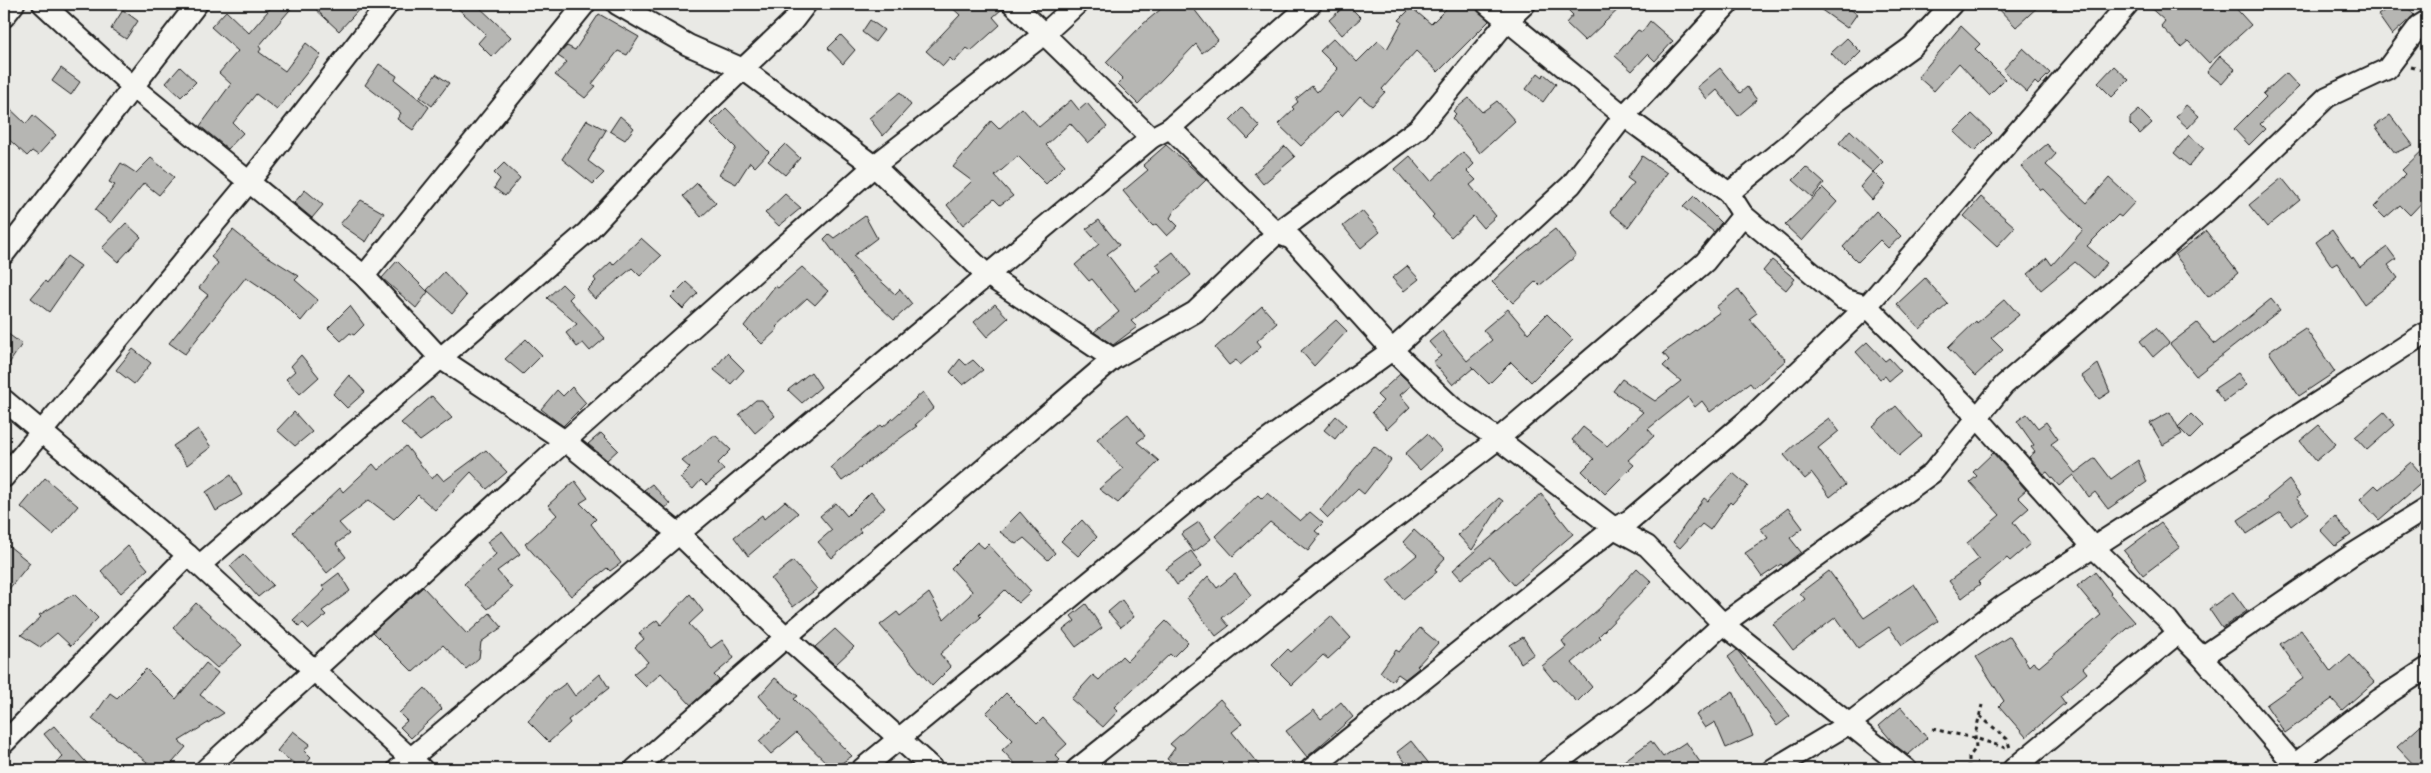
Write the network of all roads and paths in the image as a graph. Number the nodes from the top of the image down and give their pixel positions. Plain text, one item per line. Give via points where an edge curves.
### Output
1 (14, 4) edge
2 (43, 4) edge
3 (197, 4) edge
4 (388, 4) edge
5 (585, 4) edge
6 (617, 4) edge
7 (806, 4) edge
8 (1013, 4) edge
9 (1077, 4) edge
10 (1311, 4) edge
11 (1487, 4) edge
12 (1525, 4) edge
13 (1728, 4) edge
14 (1952, 4) edge
15 (2128, 4) edge
16 (4, 17) edge
17 (2427, 20) edge
18 (1507, 21) junction
19 (1043, 34) junction
20 (743, 69) junction
21 (133, 87) junction
22 (1624, 116) junction
23 (1170, 128) junction
24 (1150, 138) junction
25 (874, 166) junction
26 (249, 182) junction
27 (1729, 193) junction
28 (1743, 215) junction
29 (1277, 233) junction
30 (4, 254) edge
31 (986, 274) junction
32 (364, 276) junction
33 (1868, 306) junction
34 (2427, 332) edge
35 (1392, 350) junction
36 (440, 358) junction
37 (1113, 359) junction
38 (4, 400) edge
39 (1978, 418) junction
40 (41, 430) junction
41 (1498, 439) junction
42 (565, 441) junction
43 (4, 477) edge
44 (2427, 508) edge
45 (1614, 528) junction
46 (680, 535) junction
47 (2094, 548) junction
48 (194, 560) junction
49 (1723, 624) junction
50 (2178, 633) junction
51 (786, 637) junction
52 (2202, 657) junction
53 (2427, 668) edge
54 (315, 670) junction
55 (1982, 706) dead end
56 (1980, 716) junction
57 (1850, 724) junction
58 (1932, 729) dead end
59 (1975, 738) junction
60 (897, 739) junction
61 (4, 743) edge
62 (2017, 759) edge
63 (410, 766) edge
64 (2296, 767) edge
65 (206, 769) edge
66 (635, 769) edge
67 (862, 769) edge
68 (933, 769) edge
69 (1076, 769) edge
70 (1311, 769) edge
71 (1548, 769) edge
72 (1773, 769) edge
73 (1906, 769) edge
74 (1969, 769) edge

1 - 16 street
2 - 21 street
3 - 21 street
4 - 26 street
5 - 32 street
6 - 20 street via 688,45
7 - 20 street
8 - 19 street
9 - 19 street
10 - 23 street
11 - 18 street
12 - 18 street
13 - 22 street
14 - 27 street via 1913,46 1834,103
15 - 33 street
17 - 39 street via 2387,68 2328,98 2226,194 2004,385
18 - 22 street
18 - 29 street via 1418,128
19 - 24 street
19 - 25 street
20 - 25 street
20 - 36 street via 704,106 587,232
21 - 26 street
21 - 30 street
22 - 27 street
22 - 35 street via 1571,186
23 - 24 street
23 - 29 street
24 - 31 street
25 - 31 street
25 - 42 street
26 - 32 street
26 - 40 street
27 - 28 street
28 - 33 street via 1843,299
28 - 41 street via 1705,262
29 - 35 street via 1292,239
29 - 37 street via 1195,312
31 - 37 street
31 - 46 street
32 - 36 street
33 - 39 street
33 - 45 street via 1751,417 1630,520
34 - 47 street
35 - 41 street via 1452,408
35 - 60 street via 1227,469
36 - 42 street
36 - 48 street
37 - 51 street
38 - 40 street
39 - 47 street
39 - 49 street via 1932,473
40 - 43 street
40 - 48 street
41 - 45 street
41 - 69 street
42 - 46 street
42 - 54 street
44 - 52 street via 2353,554
45 - 49 street via 1647,546
45 - 70 street
46 - 51 street
46 - 63 street
47 - 50 street
47 - 57 street via 2004,605
48 - 54 street
48 - 61 street
49 - 57 street
49 - 71 street via 1644,697
50 - 52 street
50 - 62 street
51 - 60 street
51 - 66 street
52 - 64 street
53 - 64 street via 2380,699
54 - 63 street
54 - 65 street
55 - 56 path
56 - 59 path
56 - 62 path via 2007,739
57 - 72 street
57 - 73 street
58 - 59 path
59 - 62 path
59 - 74 path via 1976,748 1969,756
60 - 67 street
60 - 68 street

